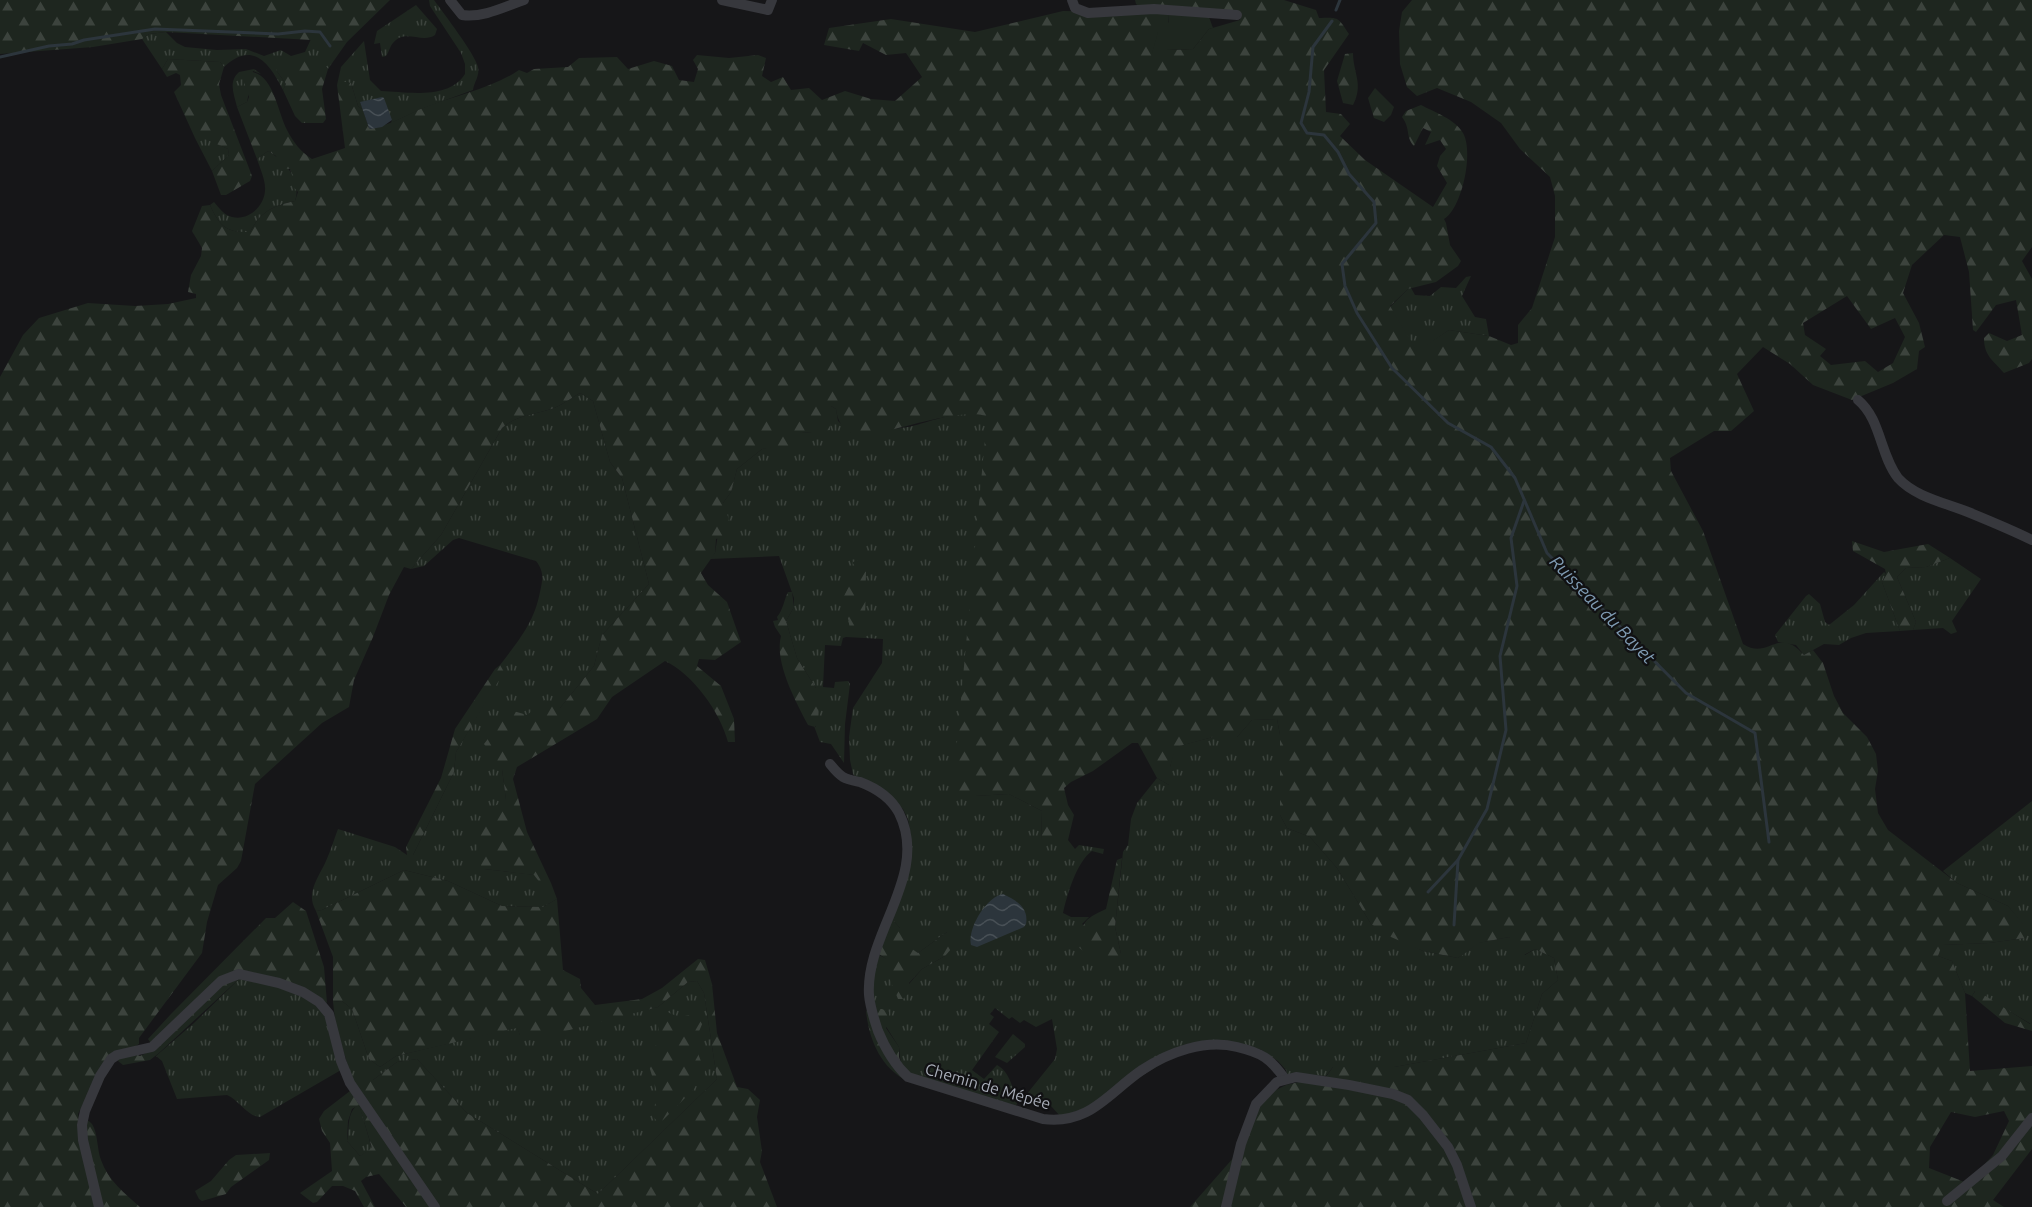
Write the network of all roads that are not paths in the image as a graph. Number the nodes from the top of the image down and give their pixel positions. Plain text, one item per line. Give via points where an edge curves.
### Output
1 (450, 0) edge
2 (524, 0) edge
3 (722, 0) edge
4 (772, 0) edge
5 (1072, 0) edge
6 (1238, 15) dead end
7 (1858, 400) dead end
8 (2032, 540) edge
9 (830, 764) dead end
10 (1285, 1079) junction
11 (2032, 1118) edge
12 (1947, 1201) dead end
13 (99, 1207) edge
14 (435, 1207) edge
15 (1226, 1207) edge
16 (1471, 1207) edge

1 - 2 street via 462,15 470,16
3 - 4 street via 768,10
5 - 6 street via 1075,8 1088,13 1154,9
7 - 8 street via 1868,411 1893,470 1907,485
9 - 10 street, Chemin de Mépée via 841,776 880,792 893,805 904,826 905,870 876,953 869,994 881,1039 908,1077 1052,1120 1092,1111 1143,1069 1200,1045 1224,1044 1258,1053 1273,1062
10 - 15 street via 1256,1104 1241,1144
10 - 16 street via 1327,1080 1408,1100 1448,1148
11 - 12 street via 2002,1156
13 - 14 street via 81,1131 85,1111 103,1071 117,1055 152,1047 221,981 239,974 292,988 324,1008 350,1083

